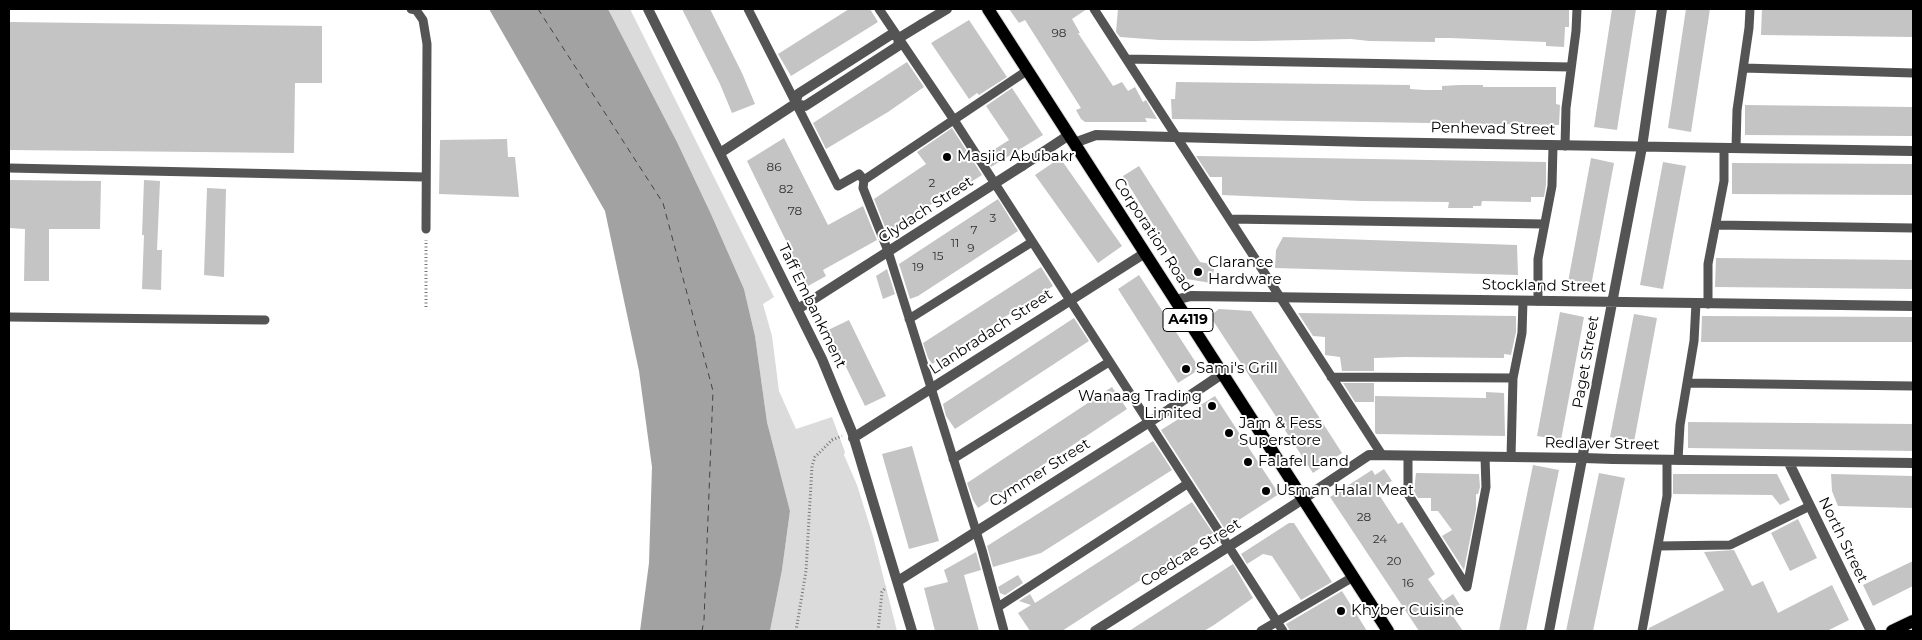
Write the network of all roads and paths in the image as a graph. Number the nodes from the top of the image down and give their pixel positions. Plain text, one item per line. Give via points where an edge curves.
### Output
1 (412, 9) edge
2 (648, 9) edge
3 (879, 9) edge
4 (947, 9) edge
5 (988, 9) edge
6 (1094, 9) edge
7 (1577, 9) edge
8 (1662, 9) edge
9 (1750, 9) edge
10 (752, 10) edge
11 (899, 38) junction
12 (1127, 59) junction
13 (1571, 67) junction
14 (1744, 68) junction
15 (1028, 70) junction
16 (1913, 73) edge
17 (795, 104) junction
18 (954, 120) junction
19 (1178, 138) junction
20 (1072, 139) junction
21 (1553, 146) junction
22 (1565, 146) junction
23 (1642, 147) junction
24 (1724, 148) junction
25 (1736, 148) junction
26 (1913, 151) edge
27 (720, 153) junction
28 (9, 168) edge
29 (425, 177) junction
30 (864, 180) junction
31 (995, 183) junction
32 (1230, 219) junction
33 (1544, 224) junction
34 (1716, 226) junction
35 (1913, 228) edge
36 (426, 230) joint
37 (1032, 242) junction
38 (888, 251) junction
39 (1145, 253) junction
40 (1281, 298) junction
41 (1069, 300) junction
42 (1175, 300) junction
43 (1523, 301) junction
44 (1538, 301) junction
45 (1612, 302) junction
46 (1696, 303) junction
47 (1708, 304) junction
48 (1913, 306) edge
49 (426, 307) dead end
50 (798, 309) junction
51 (9, 317) edge
52 (909, 319) junction
53 (265, 320) dead end
54 (1109, 362) junction
55 (1222, 374) junction
56 (1331, 377) junction
57 (1513, 378) junction
58 (1687, 383) junction
59 (1913, 386) edge
60 (931, 389) junction
61 (1149, 422) junction
62 (853, 435) junction
63 (1382, 455) junction
64 (1408, 456) junction
65 (1485, 457) junction
66 (1511, 457) junction
67 (1584, 458) junction
68 (953, 459) junction
69 (1667, 460) junction
70 (1678, 460) junction
71 (1789, 463) junction
72 (1913, 463) edge
73 (1188, 484) junction
74 (1303, 499) junction
75 (1810, 506) junction
76 (976, 532) junction
77 (1658, 546) junction
78 (1228, 547) junction
79 (1352, 577) junction
80 (898, 581) junction
81 (998, 607) junction
82 (1913, 621) edge
83 (1277, 622) junction
84 (796, 631) edge
85 (878, 631) edge
86 (912, 631) edge
87 (1004, 631) edge
88 (1095, 631) edge
89 (1261, 631) edge
90 (1283, 631) edge
91 (1388, 631) edge
92 (1549, 631) edge
93 (1642, 631) edge
94 (1871, 631) edge
95 (1892, 631) edge

1 - 29 lane via 423,20 427,44
2 - 27 street, Taff Embankment
3 - 11 lane
4 - 11 street
5 - 15 main road, Corporation Road / A4119
6 - 12 lane
7 - 13 lane
8 - 23 street, Paget Street
9 - 14 lane
10 - 17 lane
11 - 17 street via 898,46 805,106
11 - 18 lane
12 - 13 lane
12 - 19 lane
13 - 22 lane
14 - 16 lane
14 - 25 lane via 1737,110
15 - 18 lane
15 - 20 main road, Corporation Road / A4119
17 - 27 street
17 - 30 lane via 838,186 859,174
18 - 30 lane
18 - 31 lane
19 - 20 street, Penhevad Street via 1096,135
19 - 21 street, Penhevad Street
19 - 32 lane
20 - 31 street, Clydach Street
20 - 39 main road, Corporation Road / A4119
21 - 22 street, Penhevad Street
21 - 33 lane via 1552,186
22 - 23 street, Penhevad Street
23 - 24 street, Penhevad Street
23 - 45 street, Paget Street
24 - 25 street, Penhevad Street
24 - 34 lane via 1724,181
25 - 26 street, Penhevad Street
27 - 50 street, Taff Embankment
28 - 29 lane
29 - 36 lane
30 - 38 lane via 863,188
31 - 37 lane
31 - 38 street, Clydach Street
32 - 33 lane
32 - 40 lane
33 - 44 lane via 1538,259
34 - 35 lane
34 - 47 lane via 1708,264
36 - 49 path
37 - 41 lane
37 - 52 lane
38 - 50 street, Clydach Street
38 - 52 lane
39 - 41 street, Llanbradach Street
39 - 42 main road, Corporation Road / A4119
40 - 42 street, Stockland Street via 1191,296
40 - 43 street, Stockland Street
40 - 56 lane
41 - 54 lane
41 - 60 street, Llanbradach Street
42 - 55 main road, Corporation Road / A4119
43 - 44 street, Stockland Street
43 - 57 lane via 1522,333
44 - 45 street, Stockland Street
45 - 46 street, Stockland Street
45 - 67 street, Paget Street
46 - 47 street, Stockland Street
46 - 58 lane
47 - 48 street, Stockland Street
50 - 62 street, Taff Embankment
51 - 53 lane
52 - 60 lane
54 - 61 lane
54 - 68 lane
55 - 61 street, Cymmer Street
55 - 74 main road, Corporation Road / A4119
56 - 57 lane
56 - 63 lane
57 - 66 lane
58 - 59 lane
58 - 70 lane
60 - 62 street, Llanbradach Street
60 - 68 lane
61 - 73 lane
61 - 76 street, Cymmer Street
62 - 80 street, Taff Embankment
62 - 84 path via 832,440 815,457 812,466 806,571
63 - 64 street, Redlaver Street
63 - 74 street, Redlaver Street via 1369,455
64 - 65 street, Redlaver Street
64 - 65 lane via 1408,494 1467,587 1486,487
65 - 66 street, Redlaver Street
66 - 67 street, Redlaver Street
67 - 69 street, Redlaver Street
67 - 92 street, Paget Street
68 - 76 lane
69 - 70 street, Redlaver Street
69 - 77 lane via 1667,496
70 - 71 street, Redlaver Street
71 - 72 street, Redlaver Street
71 - 75 street, North Street
73 - 78 lane
73 - 81 lane
74 - 78 street, Coedcae Street
74 - 79 main road, Corporation Road / A4119
75 - 77 lane via 1730,545
75 - 94 street, North Street
76 - 80 street, Cymmer Street
76 - 81 lane
77 - 93 lane
78 - 83 lane
78 - 88 street, Coedcae Street
79 - 83 lane
79 - 91 main road, Corporation Road / A4119
80 - 85 path via 882,592
80 - 86 street, Taff Embankment
81 - 87 lane
82 - 95 main road
83 - 89 lane
83 - 90 lane

